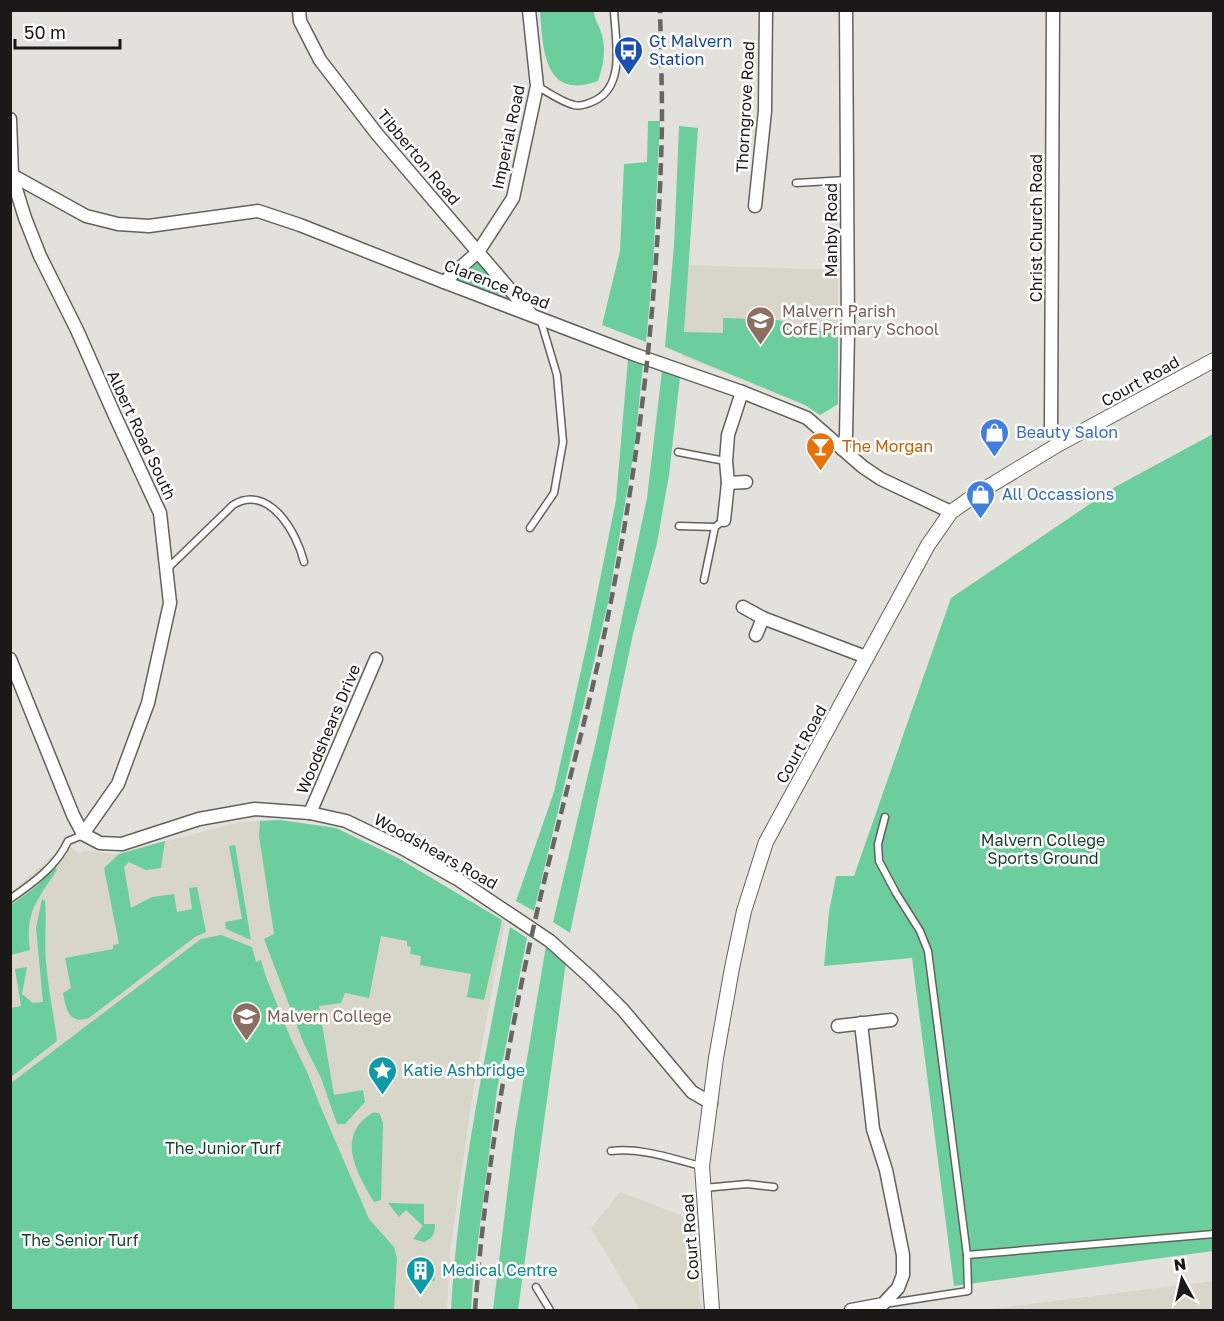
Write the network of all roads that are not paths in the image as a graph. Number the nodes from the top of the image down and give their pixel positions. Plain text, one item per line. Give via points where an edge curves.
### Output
1 (299, 10) edge
2 (529, 10) edge
3 (614, 10) edge
4 (765, 10) edge
5 (846, 10) edge
6 (1053, 10) edge
7 (537, 86) junction
8 (10, 119) edge
9 (11, 175) edge
10 (847, 180) junction
11 (796, 183) dead end
12 (755, 206) dead end
13 (478, 252) junction
14 (444, 282) junction
15 (536, 316) junction
16 (1214, 360) edge
17 (742, 392) junction
18 (1059, 444) junction
19 (842, 449) junction
20 (678, 452) dead end
21 (726, 461) junction
22 (746, 482) dead end
23 (728, 483) junction
24 (951, 512) junction
25 (720, 523) junction
26 (679, 526) dead end
27 (530, 528) dead end
28 (304, 562) dead end
29 (166, 569) junction
30 (704, 580) dead end
31 (743, 608) dead end
32 (763, 618) junction
33 (756, 635) dead end
34 (866, 657) junction
35 (10, 659) edge
36 (376, 659) dead end
37 (310, 813) junction
38 (885, 817) dead end
39 (83, 834) junction
40 (10, 899) edge
41 (891, 1020) dead end
42 (861, 1023) junction
43 (838, 1026) dead end
44 (711, 1103) junction
45 (611, 1151) dead end
46 (702, 1166) junction
47 (774, 1187) dead end
48 (703, 1188) junction
49 (1214, 1234) edge
50 (967, 1254) junction
51 (536, 1287) dead end
52 (883, 1304) junction
53 (550, 1311) edge
54 (712, 1311) edge
55 (851, 1311) edge

1 - 13 street, Tibberton Road via 300,21 320,60 377,134
2 - 7 street, Imperial Road
3 - 7 lane via 616,66 613,83 605,95 575,106
4 - 12 street, Thorngrove Road via 765,111
5 - 10 street, Manby Road
6 - 18 street, Christ Church Road via 1051,427
7 - 13 street, Imperial Road via 513,198
8 - 9 street, Albert Road South
9 - 14 street, Clarence Road via 86,216 118,224 149,226 258,211
9 - 29 street, Albert Road South via 40,256 78,330 160,513
10 - 11 lane
10 - 19 street, Manby Road via 848,343 846,436
13 - 14 street, Imperial Road
13 - 15 street, Tibberton Road
14 - 15 street, Clarence Road
15 - 17 street, Clarence Road
15 - 27 lane via 557,375 563,442 554,493
16 - 18 street, Court Road via 1128,400
17 - 19 street, Clarence Road via 807,418
17 - 21 street via 728,435
18 - 24 street, Court Road
19 - 24 street, Clarence Road via 881,479
20 - 21 lane
21 - 23 street
22 - 23 street
23 - 25 street
24 - 34 street, Court Road via 928,545
25 - 26 lane
25 - 30 lane
28 - 29 lane via 298,540 285,519 268,506 246,500 233,505
29 - 39 street, Albert Road South via 170,603 148,703 118,784
31 - 32 street
32 - 33 street
32 - 34 street
34 - 44 street, Court Road via 766,842 744,911
35 - 39 street
36 - 37 street, Woodshears Drive
37 - 39 street, Woodshears Road via 237,811 122,844 100,843
37 - 44 street, Woodshears Road via 346,821 402,848 459,880 550,941 623,1010 692,1092
38 - 50 lane via 878,844 879,861 928,951
39 - 40 lane via 68,841 53,865
41 - 42 street
42 - 43 street
42 - 52 street via 873,1129 886,1170 903,1255 898,1288
44 - 46 street, Court Road
45 - 46 lane via 654,1154
46 - 48 street, Court Road
47 - 48 lane via 747,1184
48 - 54 street, Court Road
49 - 50 lane
50 - 52 lane via 968,1291
51 - 53 lane
52 - 55 street

